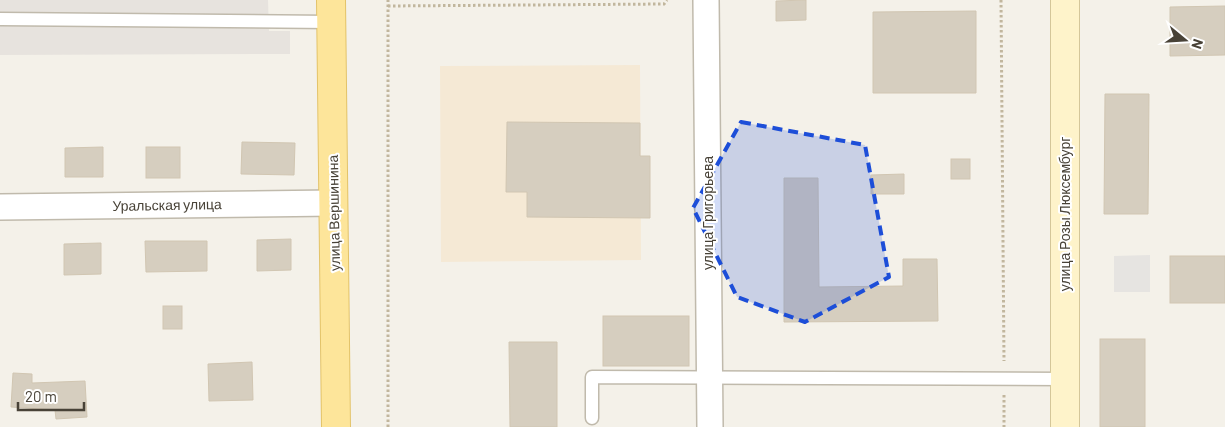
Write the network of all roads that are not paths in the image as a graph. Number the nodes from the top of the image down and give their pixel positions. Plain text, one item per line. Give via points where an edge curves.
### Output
1 (706, 0) edge
2 (1065, 0) edge
3 (330, 11) edge
4 (0, 19) edge
5 (334, 203) junction
6 (0, 207) edge
7 (710, 377) junction
8 (1065, 378) junction
9 (592, 418) dead end
10 (336, 427) edge
11 (710, 427) edge
12 (1065, 427) edge

1 - 7 street, улица Григорьева
2 - 8 street, улица Розы Люксембург
3 - 4 lane
3 - 5 main road, улица Вершинина
5 - 6 street, Уральская улица
5 - 10 main road, улица Вершинина
7 - 8 lane
7 - 9 lane via 592,377
7 - 11 street, улица Григорьева
8 - 12 street, улица Розы Люксембург

